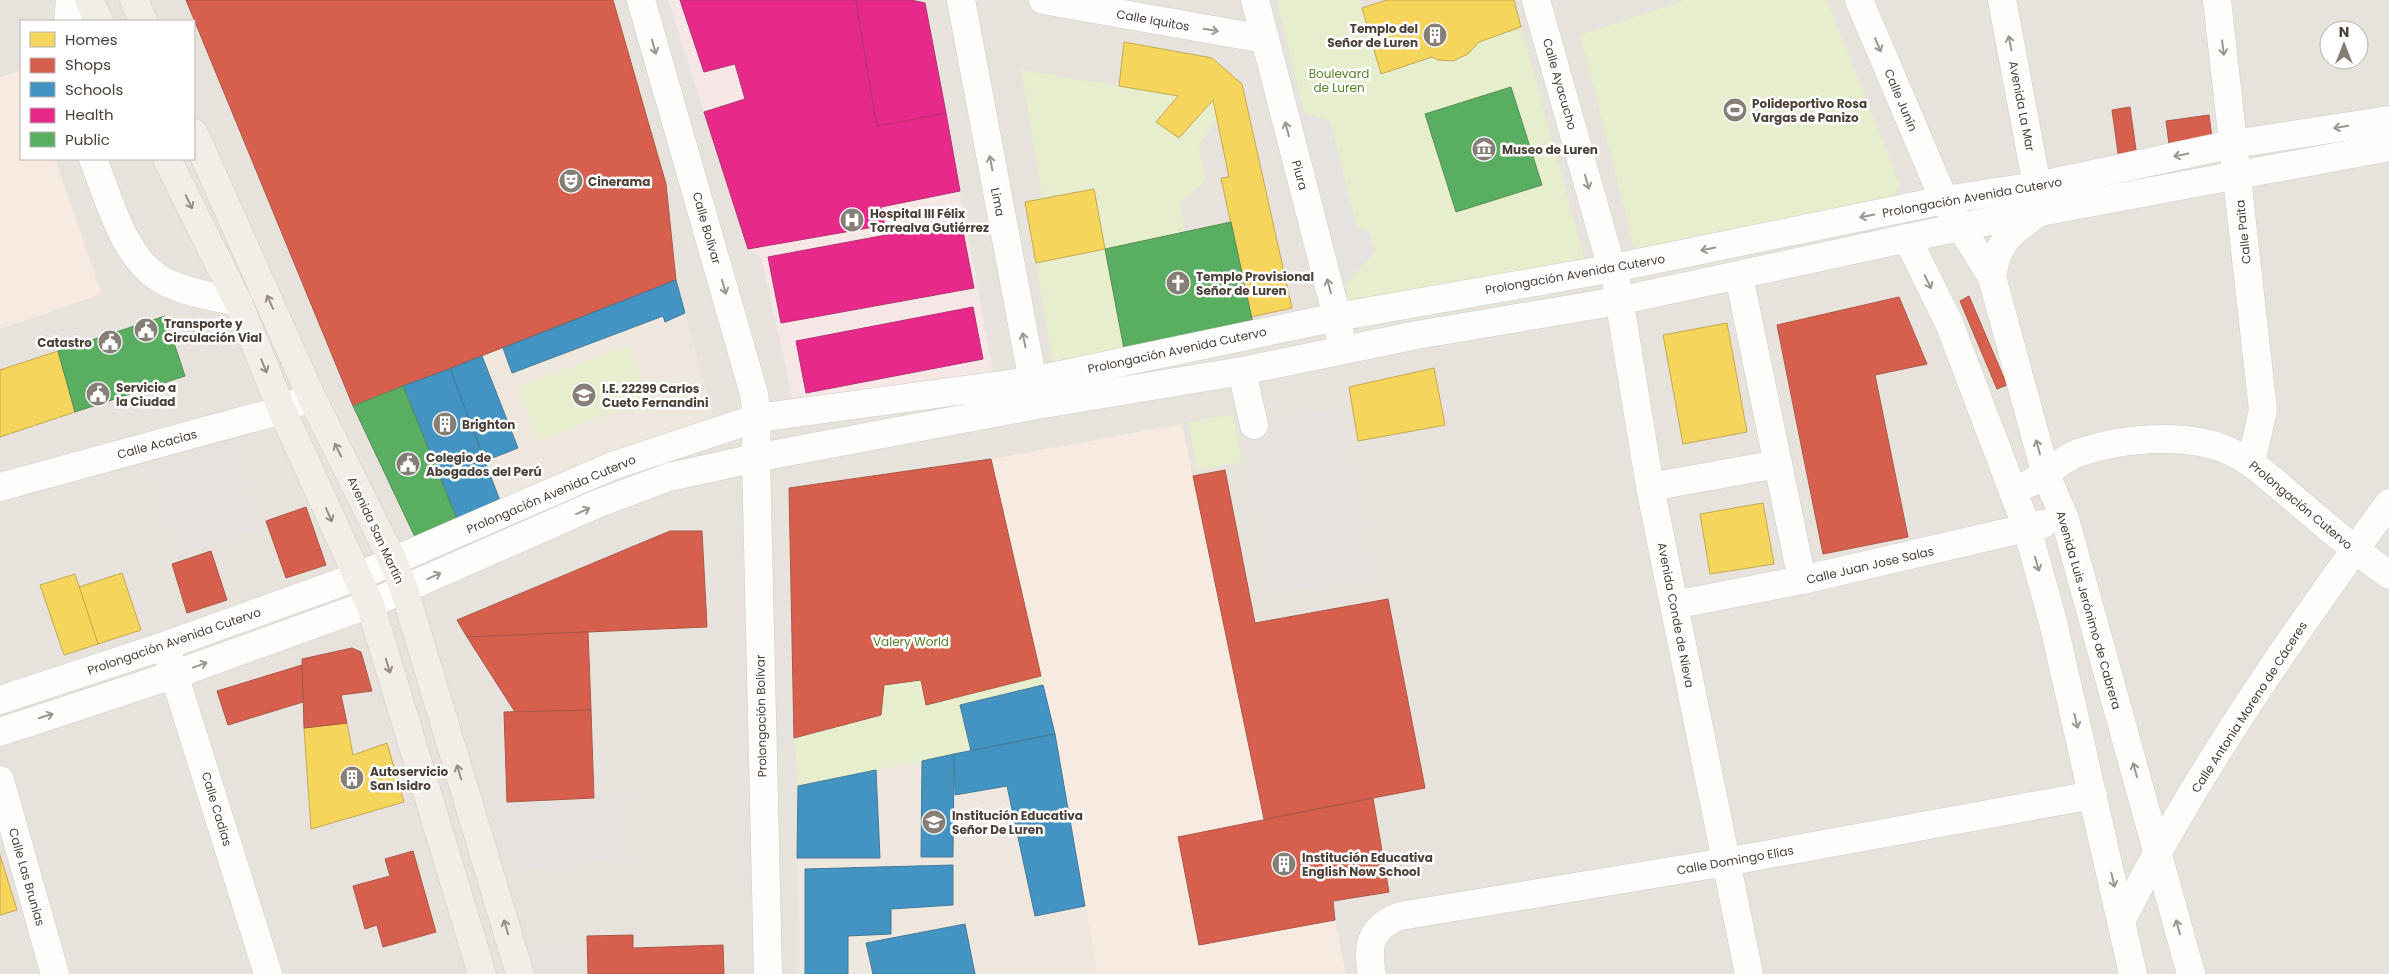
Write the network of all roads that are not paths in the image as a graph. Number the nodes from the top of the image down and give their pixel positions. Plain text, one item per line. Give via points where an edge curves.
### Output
1 (70, 0) edge
2 (89, 0) edge
3 (134, 0) edge
4 (641, 0) edge
5 (961, 0) edge
6 (1042, 0) edge
7 (1255, 0) edge
8 (1536, 0) edge
9 (1858, 0) edge
10 (2002, 0) edge
11 (2218, 0) edge
12 (68, 20) edge
13 (99, 20) edge
14 (143, 20) edge
15 (1264, 39) junction
16 (2389, 120) edge
17 (195, 136) edge
18 (2234, 144) junction
19 (2389, 147) edge
20 (93, 160) edge
21 (167, 160) edge
22 (2236, 175) junction
23 (2037, 186) junction
24 (1944, 200) junction
25 (2040, 212) junction
26 (1959, 227) junction
27 (1907, 238) junction
28 (1611, 262) junction
29 (1739, 276) junction
30 (1992, 277) junction
31 (1618, 301) junction
32 (238, 302) junction
33 (1337, 316) junction
34 (1342, 351) junction
35 (1242, 371) junction
36 (1034, 393) junction
37 (312, 396) junction
38 (282, 410) junction
39 (757, 418) junction
40 (1254, 425) dead end
41 (756, 458) junction
42 (2251, 463) junction
43 (1778, 464) junction
44 (2046, 475) junction
45 (0, 487) edge
46 (1650, 487) junction
47 (2011, 492) junction
48 (2389, 503) edge
49 (2065, 519) junction
50 (2026, 528) junction
51 (2355, 550) junction
52 (393, 561) junction
53 (2389, 575) edge
54 (356, 577) junction
55 (1802, 580) junction
56 (404, 589) junction
57 (370, 604) junction
58 (1674, 605) junction
59 (164, 646) junction
60 (176, 674) junction
61 (0, 700) edge
62 (0, 732) edge
63 (0, 780) edge
64 (2093, 796) junction
65 (2158, 852) junction
66 (1726, 862) junction
67 (2122, 918) junction
68 (55, 974) edge
69 (268, 974) edge
70 (482, 974) edge
71 (520, 974) edge
72 (768, 974) edge
73 (1372, 974) edge
74 (1750, 974) edge
75 (2133, 974) edge
76 (2191, 974) edge

1 - 12 street
2 - 13 main road
3 - 14 main road
4 -> 39 street, Calle Bolívar via 754,394
36 -> 5 street, Lima
6 -> 15 street, Calle Iquitos
7 - 15 street, Piura
8 -> 28 street, Calle Ayacucho
9 -> 24 street, Calle Junín
23 -> 10 street, Avenida La Mar
11 -> 18 street, Calle Paita
33 -> 15 street, Piura
16 -> 18 street, Prolongación Avenida Cutervo
37 -> 17 main road, Avenida San Martín
18 - 22 street, Calle Paita
18 -> 23 street, Prolongación Avenida Cutervo
19 - 22 street, Prolongación Avenida Cutervo
20 - 32 street via 124,237 142,263 160,278 184,289
21 -> 32 main road
22 - 25 street, Prolongación Avenida Cutervo
22 - 42 street, Calle Paita via 2263,410
23 - 24 street, Prolongación Avenida Cutervo
23 - 25 street, Avenida La Mar
24 - 26 street, Avenida Luis Jerónimo de Cabrera
24 -> 28 street, Prolongación Avenida Cutervo
25 - 26 street, Prolongación Avenida Cutervo
25 - 30 street via 2012,230 1997,254
26 - 27 street, Prolongación Avenida Cutervo
26 - 30 street, Avenida Luis Jerónimo de Cabrera
27 - 29 street, Prolongación Avenida Cutervo
27 -> 47 street via 1949,323
28 - 31 street, Avenida Conde de Nieva
28 - 33 street, Prolongación Avenida Cutervo
29 - 31 street, Prolongación Avenida Cutervo
29 - 43 street
44 -> 30 street, Avenida Luis Jerónimo de Cabrera
31 - 34 street, Prolongación Avenida Cutervo
31 - 46 street, Avenida Conde de Nieva
32 -> 38 main road
33 - 34 street, Piura
33 - 36 street, Prolongación Avenida Cutervo
34 - 35 street, Prolongación Avenida Cutervo
35 - 36 street, Prolongación Avenida Cutervo
35 - 40 street
36 - 39 street, Prolongación Avenida Cutervo
36 - 41 street, Prolongación Avenida Cutervo
37 - 38 street, Calle Acacias
52 -> 37 main road, Avenida San Martín
38 - 45 street, Calle Acacias
38 -> 54 main road
39 - 41 street, Calle Bolívar
39 - 52 street, Prolongación Avenida Cutervo via 612,466
56 -> 41 street, Prolongación Avenida Cutervo via 599,503 669,477
41 - 72 street, Prolongación Bolívar
42 - 44 street, Prolongación Cutervo via 2226,449 2196,441 2140,439 2076,453
42 - 51 street, Prolongación Cutervo
43 - 46 street
43 - 55 street
44 - 47 street, Prolongación Cutervo
44 - 49 street, Avenida Luis Jerónimo de Cabrera
46 - 58 street, Avenida Conde de Nieva
47 - 50 street
48 - 51 street, Calle Antonia Moreno de Cáceres
49 - 50 street, Calle Juan Jose Salas
65 -> 49 street, Avenida Luis Jerónimo de Cabrera
50 - 55 street, Calle Juan Jose Salas
50 -> 64 street via 2053,622
51 - 53 street, Prolongación Cutervo
51 - 65 street, Calle Antonia Moreno de Cáceres via 2308,614
52 - 54 street, Prolongación Avenida Cutervo
52 - 56 main road, Avenida San Martín
54 - 57 main road
54 - 59 street, Prolongación Avenida Cutervo
55 - 58 street, Calle Juan Jose Salas
56 - 57 street, Prolongación Avenida Cutervo
71 -> 56 main road, Avenida San Martín
60 -> 57 street, Prolongación Avenida Cutervo
57 -> 70 main road
58 - 66 street, Avenida Conde de Nieva
59 - 60 street, Calle Cadias
59 - 61 street, Prolongación Avenida Cutervo
62 -> 60 street, Prolongación Avenida Cutervo
60 - 69 street, Calle Cadias
63 - 68 street, Calle Las Brunias
64 - 66 street, Calle Domingo Elías
64 -> 67 street
65 - 67 street, Calle Antonia Moreno de Cáceres
76 -> 65 street, Avenida Luis Jerónimo de Cabrera
66 - 73 street, Calle Domingo Elías via 1400,916 1388,920 1372,939 1369,951
66 - 74 street, Avenida Conde de Nieva
67 - 75 street

